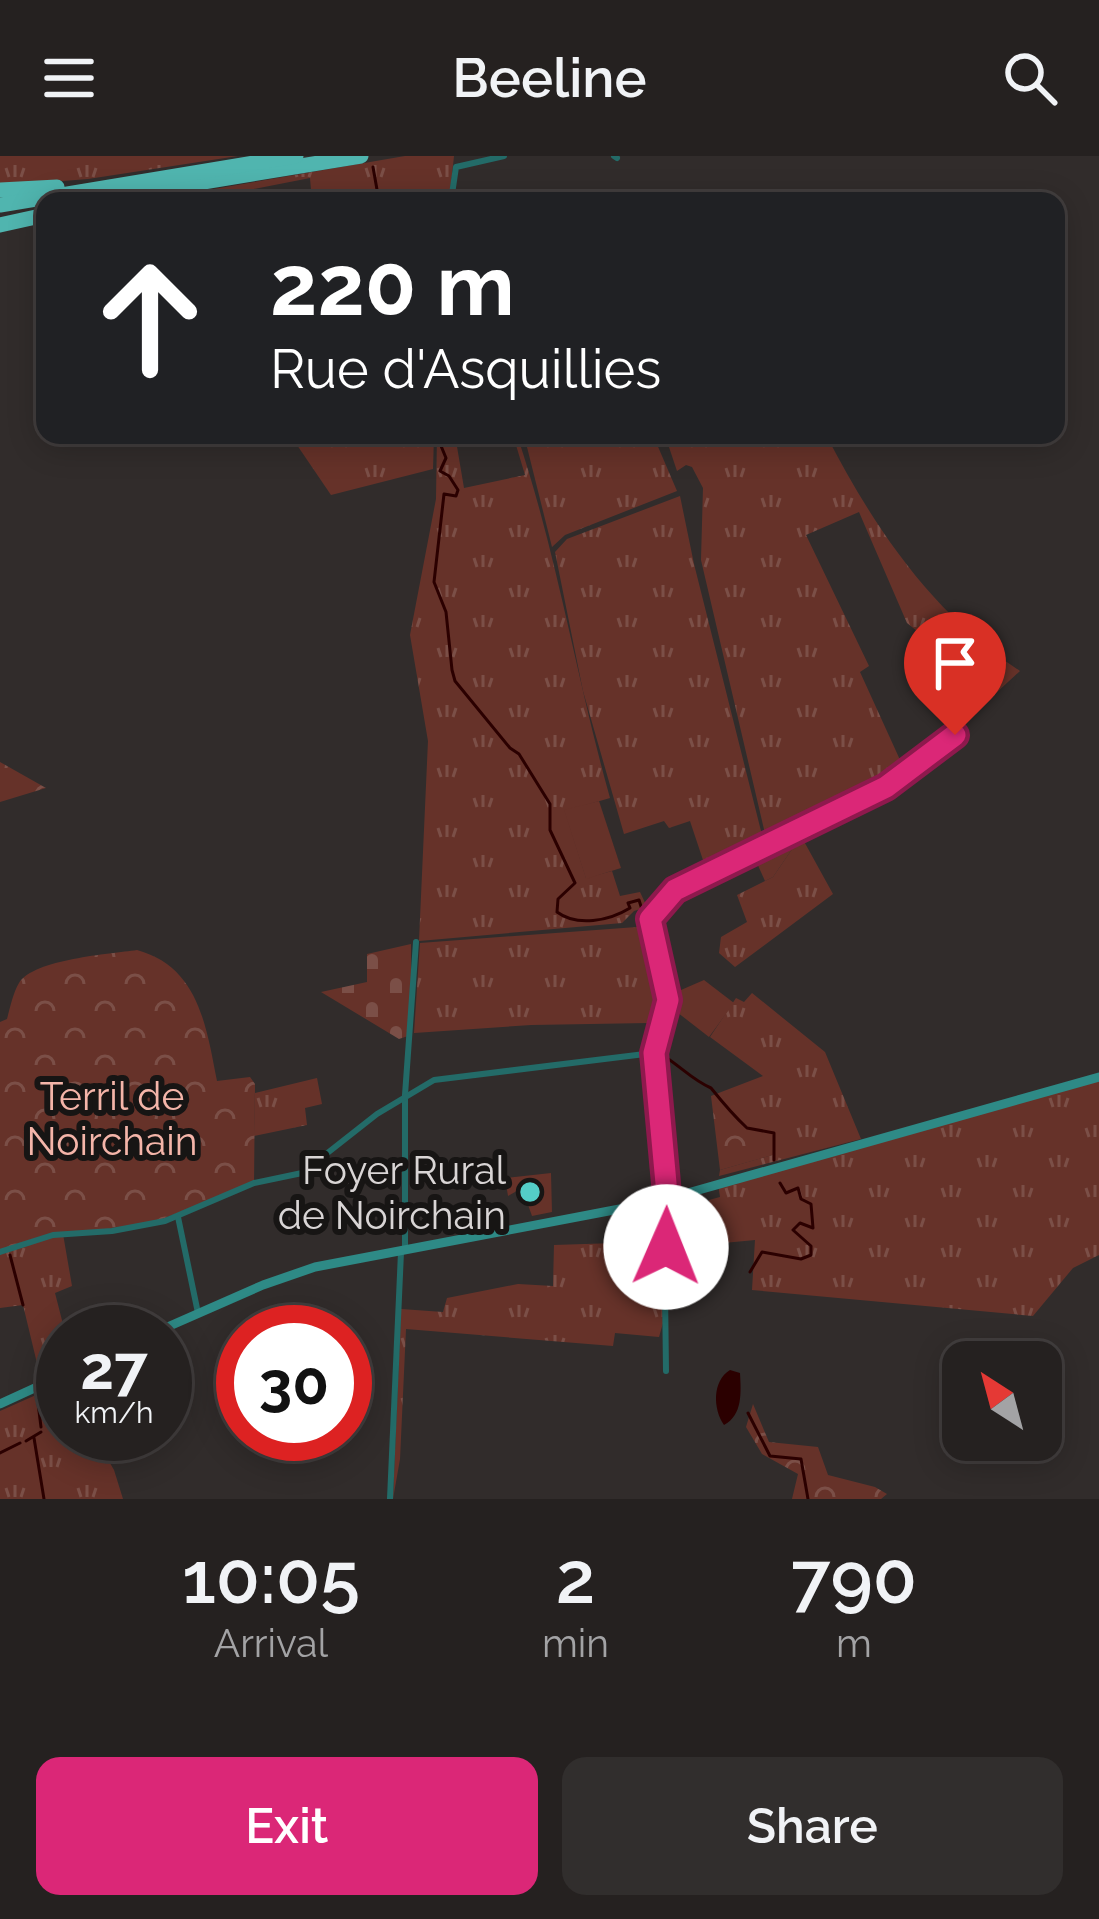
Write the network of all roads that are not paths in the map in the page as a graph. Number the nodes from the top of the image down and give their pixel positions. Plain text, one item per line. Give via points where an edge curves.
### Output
1 (296, 156) edge
2 (361, 156) edge
3 (457, 156) edge
4 (504, 156) edge
5 (456, 167) junction
6 (138, 182) junction
7 (0, 190) edge
8 (78, 192) edge
9 (143, 192) edge
10 (452, 192) edge
11 (36, 199) edge
12 (0, 205) edge
13 (36, 213) edge
14 (0, 215) edge
15 (36, 215) edge
16 (0, 225) edge
17 (955, 735) dead end
18 (416, 942) dead end
19 (654, 1053) junction
20 (1099, 1077) edge
21 (405, 1095) junction
22 (665, 1199) junction
23 (178, 1217) junction
24 (403, 1248) junction
25 (0, 1252) edge
26 (198, 1312) junction
27 (192, 1315) edge
28 (666, 1371) dead end
29 (36, 1387) edge
30 (0, 1404) edge
31 (390, 1499) edge

1 - 6 highway
2 - 9 highway
3 - 5 street
4 - 5 street
5 - 10 street
6 - 7 highway
6 - 8 highway
11 - 12 highway
13 - 14 highway
15 - 16 highway
17 - 19 street via 898,780 664,900 649,924 668,1000
18 - 21 street
19 - 21 street via 460,1076
19 - 22 street
20 - 22 main road
21 - 23 street via 306,1172 254,1183
21 - 24 street
22 - 24 main road
22 - 28 street
23 - 25 street via 53,1235
23 - 26 street
24 - 26 main road via 292,1274
24 - 31 street
26 - 27 main road
29 - 30 main road

